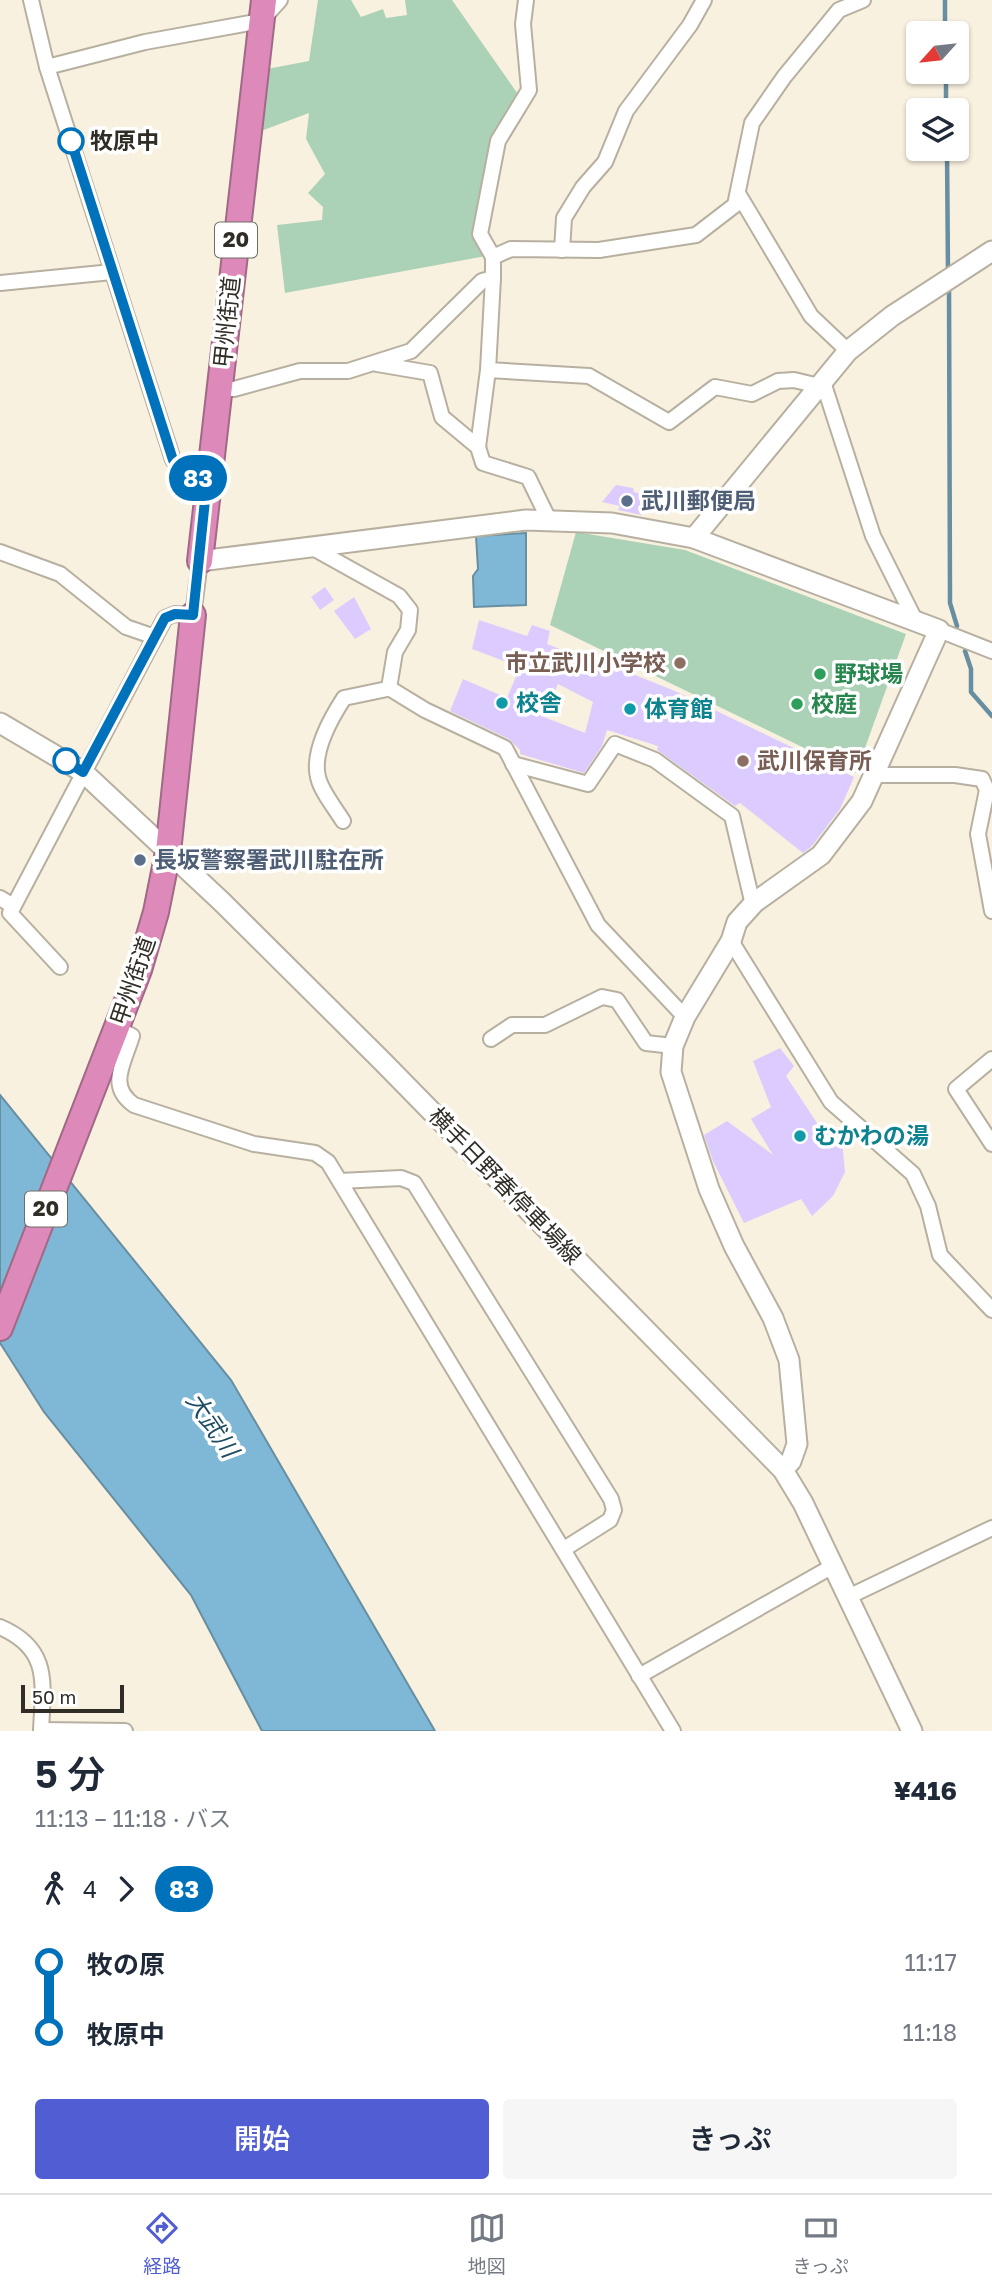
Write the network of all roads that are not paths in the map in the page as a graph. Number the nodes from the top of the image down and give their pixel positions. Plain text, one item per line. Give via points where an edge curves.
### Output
1 (31, 0) edge
2 (279, 0) edge
3 (526, 0) edge
4 (704, 0) edge
5 (863, 0) edge
6 (262, 10) edge
7 (47, 67) junction
8 (739, 195) junction
9 (562, 250) junction
10 (992, 251) edge
11 (493, 257) junction
12 (112, 272) junction
13 (492, 278) junction
14 (0, 283) edge
15 (848, 351) junction
16 (373, 364) junction
17 (488, 370) junction
18 (821, 384) junction
19 (219, 389) junction
20 (478, 447) junction
21 (207, 481) junction
22 (549, 520) junction
23 (694, 538) junction
24 (311, 547) junction
25 (0, 552) edge
26 (200, 561) junction
27 (193, 615) junction
28 (915, 620) junction
29 (939, 630) junction
30 (155, 637) junction
31 (992, 651) edge
32 (387, 688) dead end
33 (0, 723) edge
34 (513, 764) junction
35 (83, 772) junction
36 (873, 775) junction
37 (343, 821) dead end
38 (169, 852) junction
39 (7, 902) edge
40 (753, 905) junction
41 (992, 911) edge
42 (730, 941) junction
43 (60, 967) dead end
44 (685, 1017) junction
45 (117, 1028) junction
46 (491, 1039) dead end
47 (673, 1046) junction
48 (992, 1059) edge
49 (992, 1144) edge
50 (340, 1181) junction
51 (992, 1310) edge
52 (0, 1328) edge
53 (783, 1470) junction
54 (992, 1528) edge
55 (564, 1549) junction
56 (833, 1566) junction
57 (848, 1597) junction
58 (0, 1627) edge
59 (639, 1676) junction
60 (41, 1731) edge
61 (125, 1731) edge
62 (673, 1731) edge
63 (912, 1731) edge

1 - 7 street
2 - 6 street
3 - 11 street via 523,24 529,90 498,141 480,234
4 - 9 street via 626,111 605,162 564,218
5 - 8 street via 839,10 752,123
6 - 7 street
6 - 19 highway, 甲州街道 / 20
7 - 12 street
8 - 9 street via 735,205 696,235 599,250
8 - 15 street via 811,316
9 - 11 street via 511,249
10 - 15 street via 892,316
11 - 13 street
12 - 14 street
12 - 21 street via 173,460 187,474
13 - 16 street via 482,282 411,351
13 - 17 street
15 - 18 street
16 - 19 street via 348,371 300,371
16 - 20 street via 430,373 442,417
17 - 18 street via 589,376 669,422 715,387 752,394 778,381
17 - 20 street
18 - 23 street
18 - 28 street via 873,536
19 - 21 highway, 甲州街道 / 20
20 - 22 street via 483,463 528,477
21 - 26 highway, 甲州街道 / 20
22 - 23 street via 637,526
22 - 24 street
23 - 28 street
24 - 26 street
24 - 34 street via 399,596 410,610 408,630 395,652 389,688 505,748
25 - 30 street via 60,574 126,627
26 - 27 street
27 - 30 street via 165,618
27 - 38 highway, 甲州街道 / 20
28 - 29 street
29 - 31 street
29 - 36 street
30 - 35 street
32 - 37 street via 344,698 332,715 317,763 318,779
33 - 35 street, 横手日野春停車場線
34 - 40 street via 588,784 615,744 655,760 732,816
34 - 44 street via 598,925
35 - 38 street, 横手日野春停車場線
35 - 39 street
36 - 40 street via 862,801 821,855
36 - 41 street via 982,779 987,790 978,834
38 - 45 highway, 甲州街道 / 20 via 139,970
38 - 53 street, 横手日野春停車場線 via 382,1061
39 - 43 street via 10,913
40 - 42 street via 737,922
42 - 44 street
42 - 51 street via 831,1102 914,1174 928,1206 940,1255
44 - 47 street
45 - 50 street via 132,1036 118,1086 121,1096 134,1105 254,1144 315,1153 328,1161
45 - 52 highway, 甲州街道 / 20
46 - 47 street via 512,1025 545,1025 602,997 617,1000 646,1042
47 - 53 street via 671,1072 709,1189 774,1318 789,1360 797,1444 792,1461
48 - 49 street via 956,1089
50 - 55 street
50 - 55 street via 401,1178 414,1183 556,1410 614,1510 610,1520
53 - 56 street, 横手日野春停車場線
54 - 57 street
55 - 59 street
56 - 57 street, 横手日野春停車場線
56 - 59 street
57 - 63 street, 横手日野春停車場線
58 - 60 street via 29,1643 39,1660
59 - 62 street
60 - 61 street

